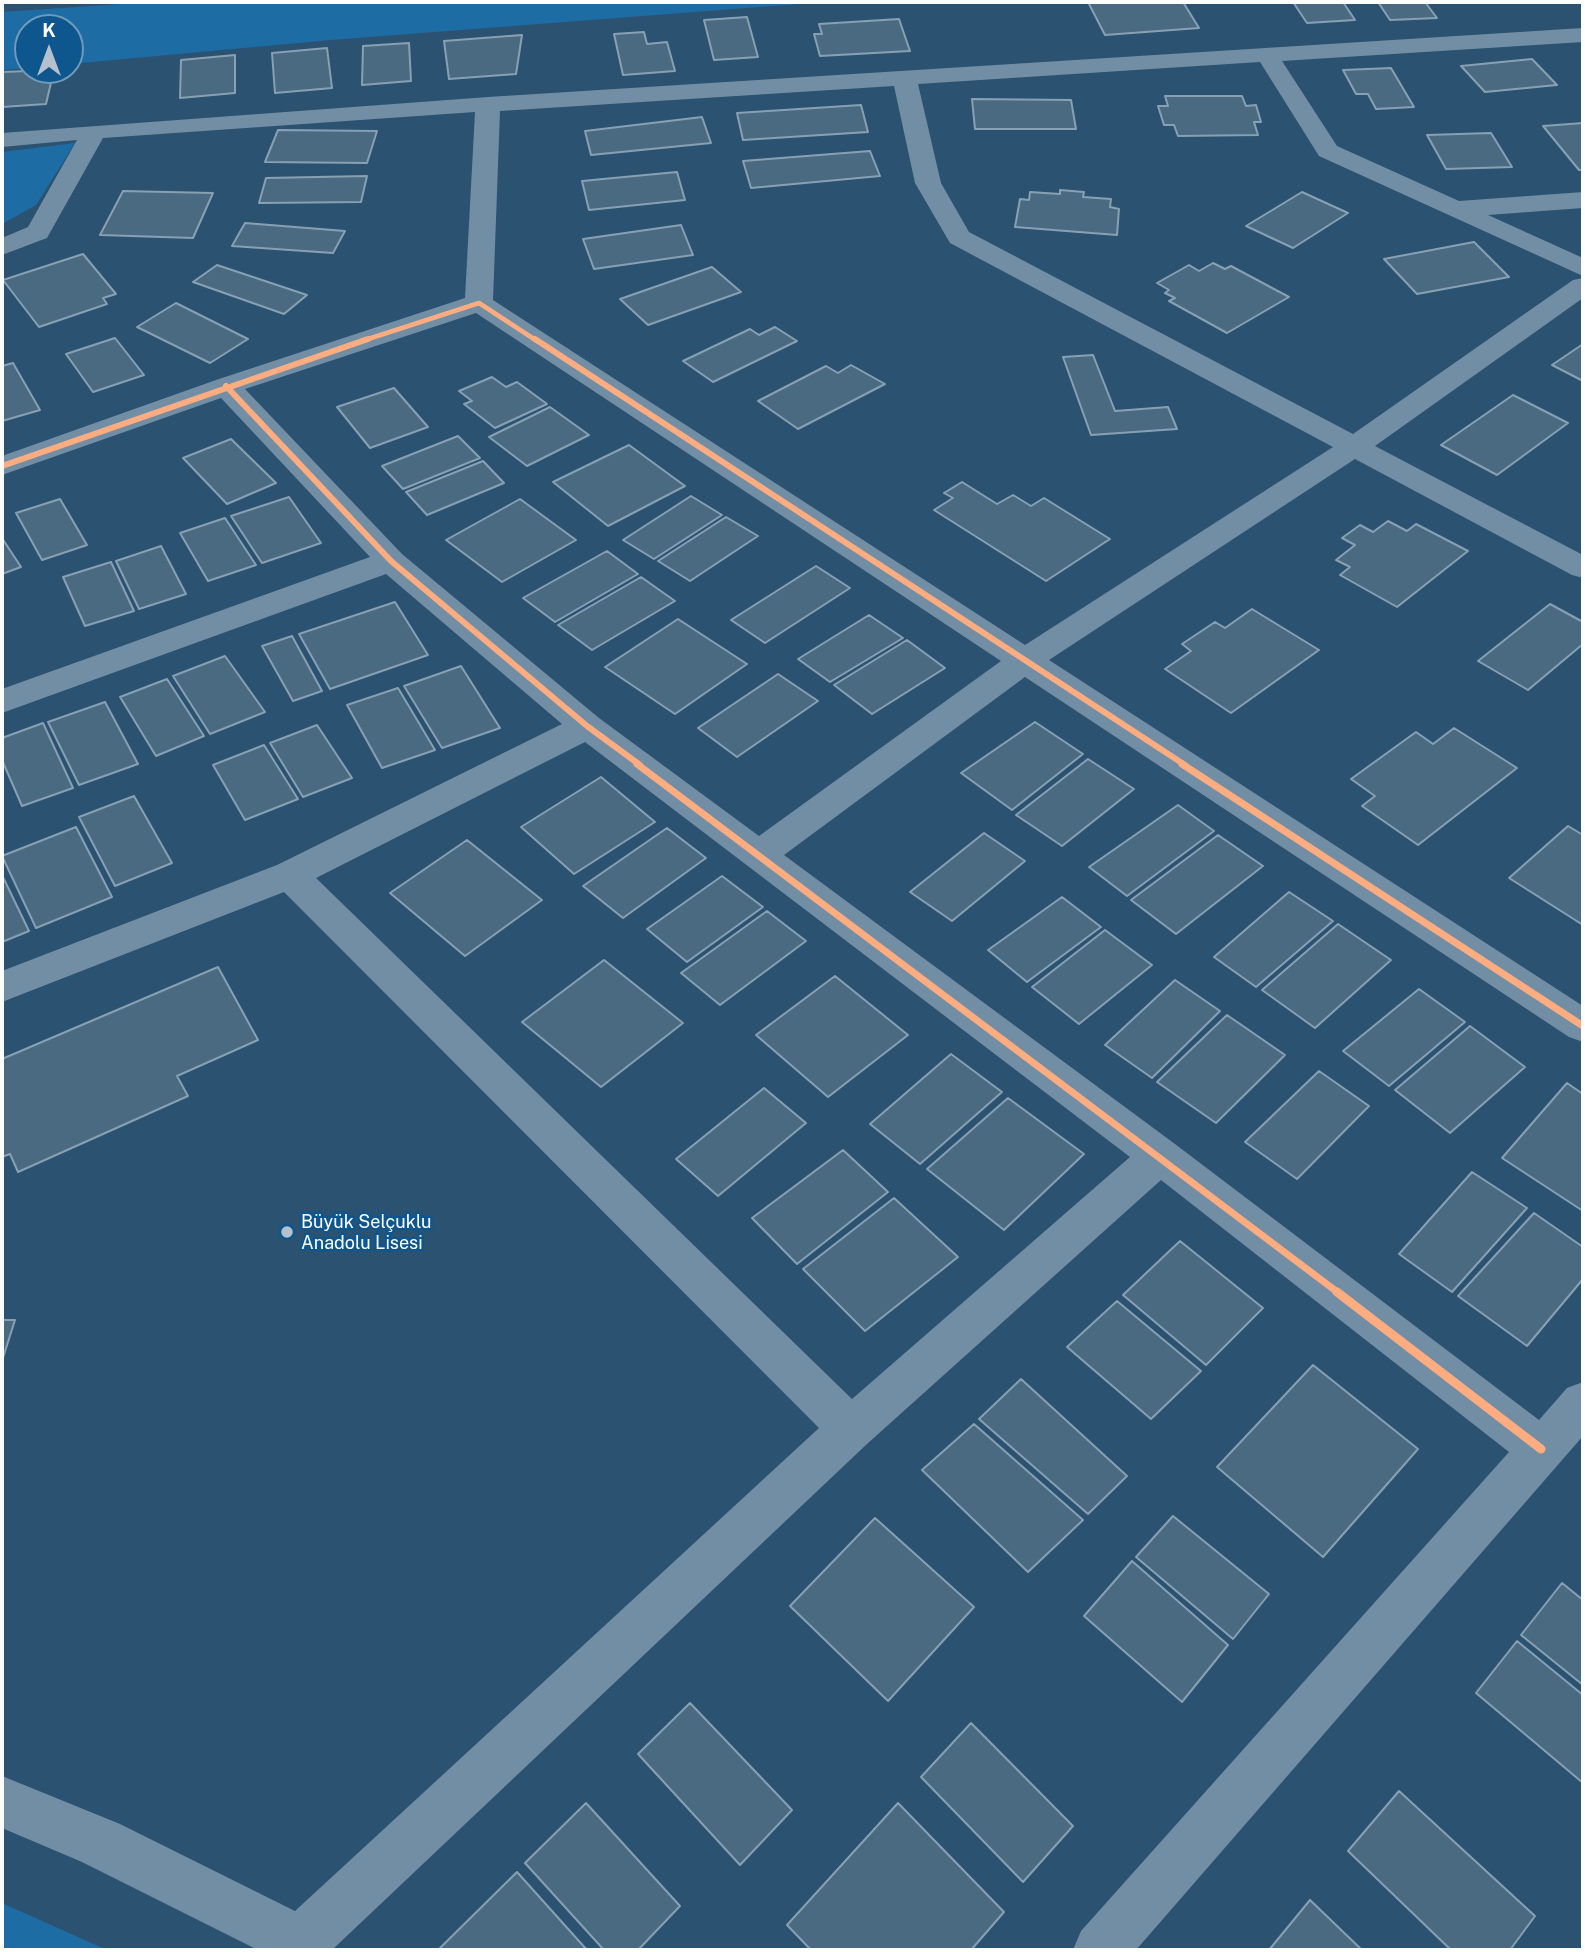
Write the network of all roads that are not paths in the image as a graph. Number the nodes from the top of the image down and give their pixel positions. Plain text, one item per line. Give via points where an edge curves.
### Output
1 (1583, 35) edge
2 (1266, 54) junction
3 (904, 77) junction
4 (488, 104) junction
5 (94, 131) junction
6 (2, 140) edge
7 (1583, 200) edge
8 (1455, 209) junction
9 (2, 247) edge
10 (1583, 268) edge
11 (1583, 286) edge
12 (480, 303) junction
13 (226, 387) junction
14 (1354, 447) junction
15 (2, 466) edge
16 (391, 561) junction
17 (1583, 568) edge
18 (1027, 659) junction
19 (2, 701) edge
20 (587, 726) junction
21 (758, 855) junction
22 (289, 875) junction
23 (2, 987) edge
24 (1583, 1026) edge
25 (1160, 1156) junction
26 (1583, 1403) edge
27 (851, 1429) junction
28 (1541, 1449) junction
29 (2, 1802) edge
30 (300, 1948) edge
31 (1100, 1950) edge

1 - 2 street
2 - 3 street
2 - 8 street via 1328,151
3 - 4 street
3 - 14 street via 928,183 959,237
4 - 5 street
4 - 12 street
5 - 6 street
5 - 9 street via 38,232
7 - 8 street
8 - 10 street
11 - 14 street
12 - 13 street
12 - 18 street
13 - 15 street
13 - 16 street
14 - 17 street
14 - 18 street
16 - 19 street
16 - 20 street
18 - 21 street
18 - 24 street
20 - 21 street
20 - 22 street
21 - 25 street
22 - 23 street
22 - 27 street
25 - 27 street
25 - 28 street
26 - 28 street
27 - 30 street
28 - 31 street
29 - 30 street via 101,1843

